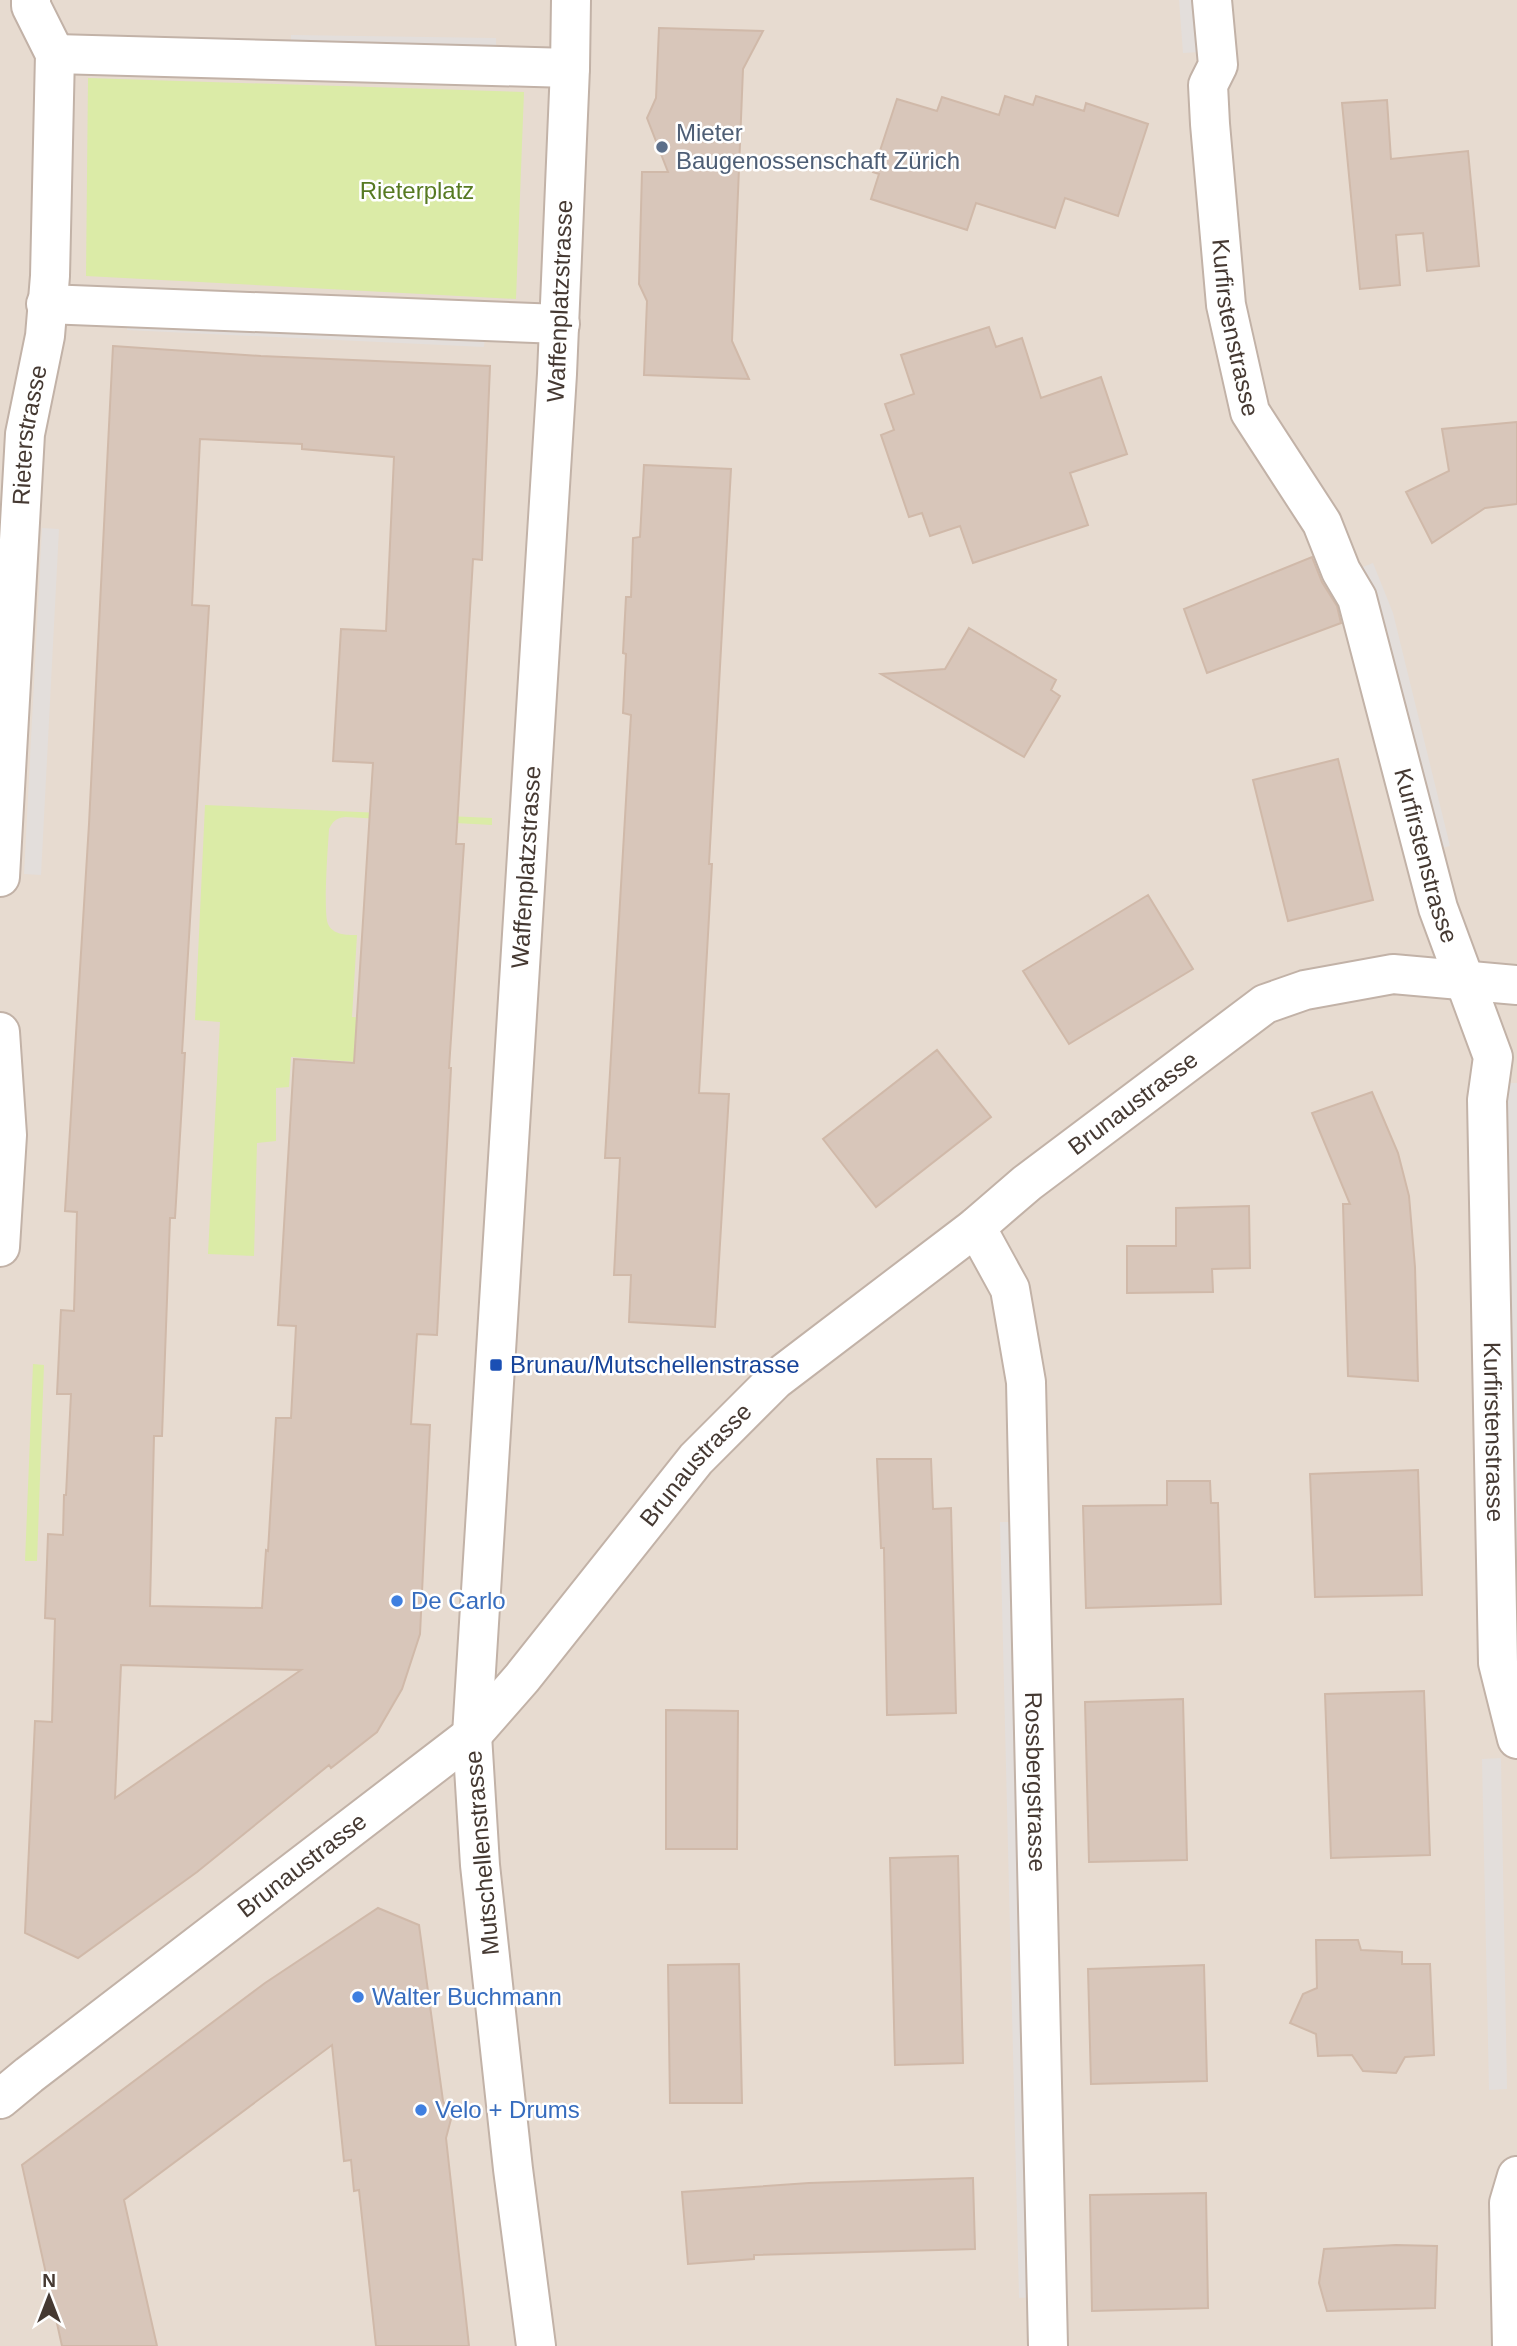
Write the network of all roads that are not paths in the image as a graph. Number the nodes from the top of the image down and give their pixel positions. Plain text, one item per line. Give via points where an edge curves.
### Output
1 (31, 0) edge
2 (571, 0) edge
3 (1212, 0) edge
4 (55, 54) junction
5 (570, 68) junction
6 (46, 304) junction
7 (559, 324) junction
8 (0, 877) edge
9 (1466, 980) junction
10 (1517, 985) edge
11 (0, 1032) edge
12 (976, 1227) junction
13 (0, 1247) edge
14 (472, 1735) junction
15 (1517, 1740) edge
16 (0, 2099) edge
17 (1517, 2176) edge
18 (536, 2346) edge
19 (1048, 2346) edge
20 (1512, 2346) edge

1 - 4 street, Rieterstrasse
2 - 5 street, Waffenplatzstrasse
3 - 9 street, Kurfirstenstrasse via 1218,65 1208,85 1209,124 1226,305 1250,412 1322,523 1357,598 1438,908
4 - 5 street
4 - 6 street, Rieterstrasse
5 - 7 street, Waffenplatzstrasse
6 - 7 street
6 - 8 street, Rieterstrasse via 45,336 25,434
7 - 14 street, Waffenplatzstrasse
9 - 10 street, Brunaustrasse
9 - 12 street, Brunaustrasse via 1392,974 1305,990 1265,1004
9 - 15 street, Kurfirstenstrasse via 1493,1057 1487,1100 1498,1663
11 - 13 street via 7,1135
12 - 14 street, Brunaustrasse via 775,1380 696,1460
12 - 19 street, Rossbergstrasse via 1010,1289 1026,1382
14 - 16 street, Brunaustrasse
14 - 18 street, Mutschellenstrasse via 480,1865
17 - 20 street via 1509,2203

